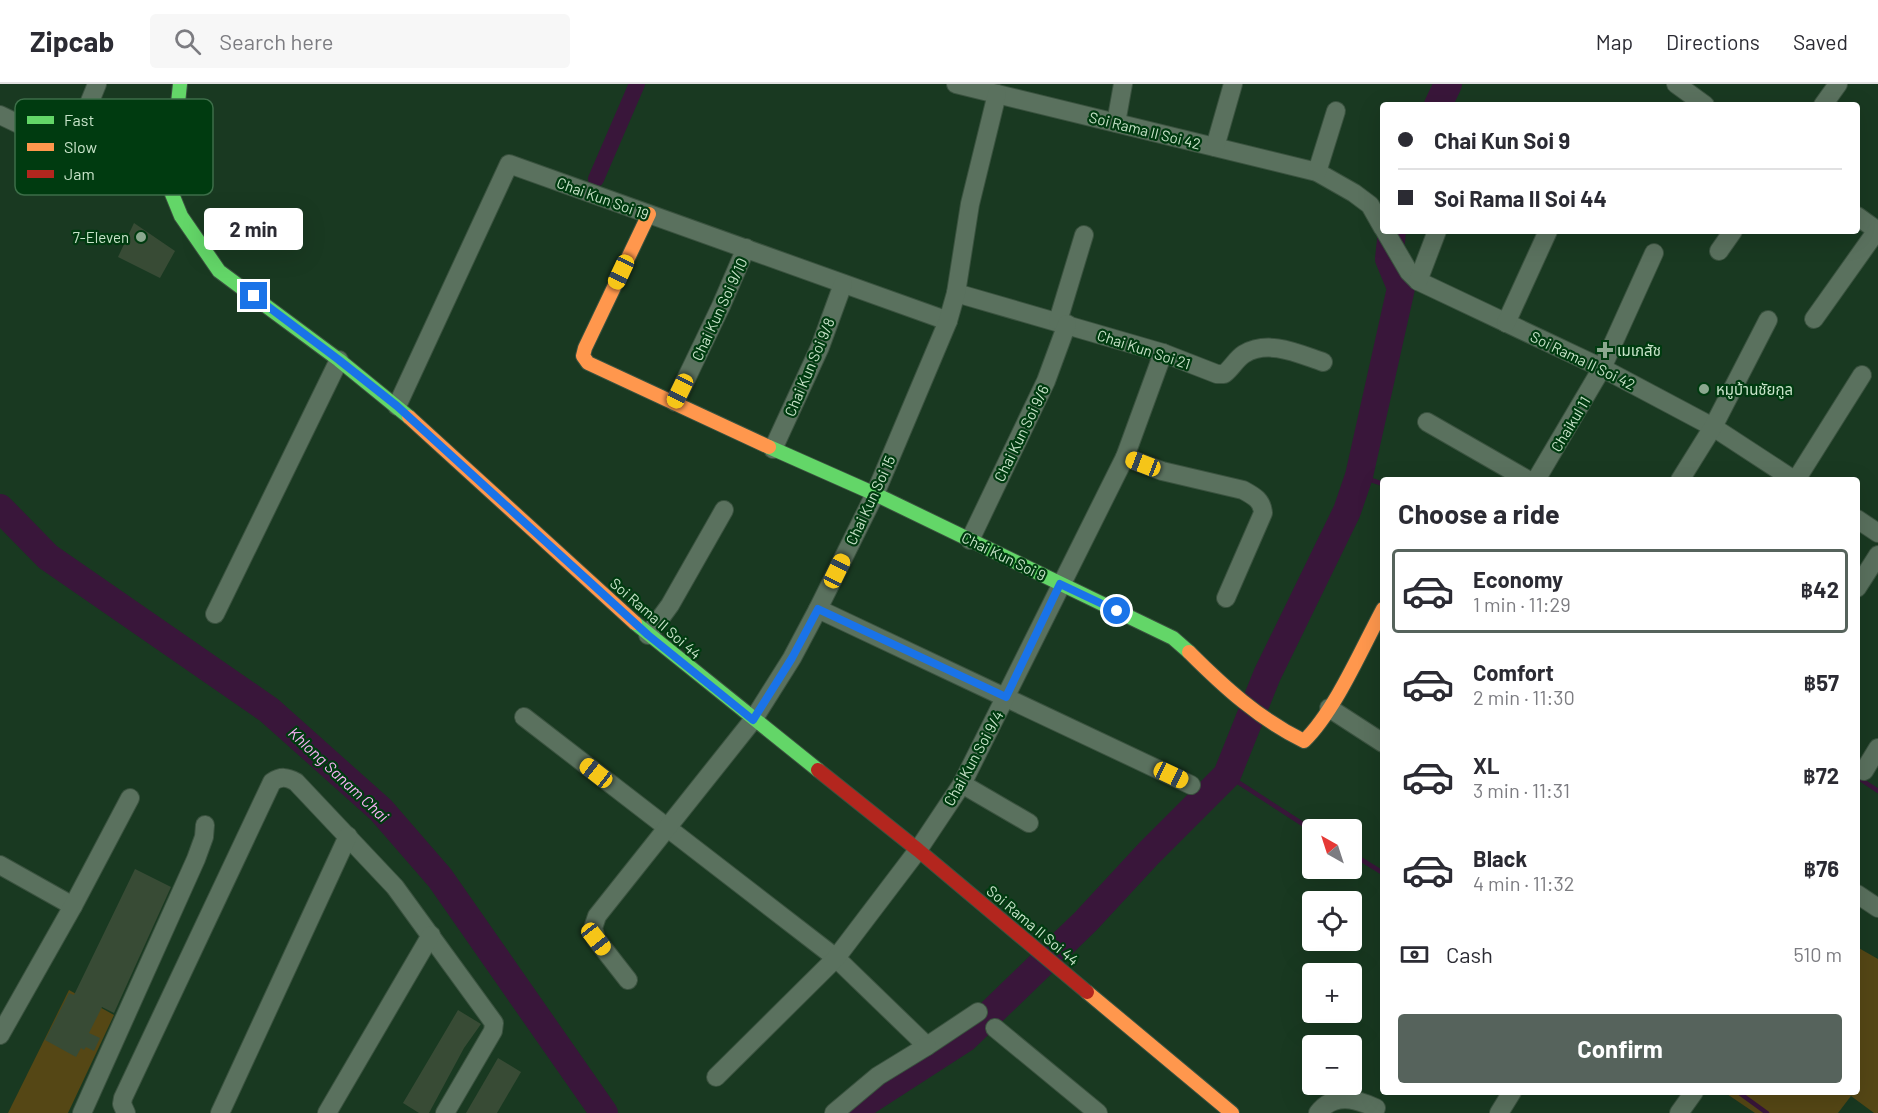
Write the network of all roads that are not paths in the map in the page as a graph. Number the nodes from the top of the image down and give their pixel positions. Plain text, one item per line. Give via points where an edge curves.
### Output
1 (97, 84) edge
2 (180, 84) edge
3 (956, 84) edge
4 (1123, 84) edge
5 (1233, 84) edge
6 (1838, 84) edge
7 (1684, 86) edge
8 (997, 94) junction
9 (91, 99) edge
10 (178, 99) edge
11 (1676, 102) edge
12 (1702, 102) edge
13 (1825, 102) edge
14 (1336, 111) dead end
15 (0, 115) edge
16 (15, 122) edge
17 (1116, 123) junction
18 (1215, 147) junction
19 (1317, 172) junction
20 (172, 195) edge
21 (649, 214) junction
22 (1860, 218) edge
23 (1380, 223) edge
24 (1878, 230) edge
25 (1386, 234) edge
26 (1436, 234) edge
27 (1547, 234) edge
28 (1731, 234) edge
29 (1084, 235) dead end
30 (746, 248) junction
31 (1719, 251) dead end
32 (1654, 252) dead end
33 (1418, 281) junction
34 (843, 284) junction
35 (956, 293) junction
36 (1814, 319) dead end
37 (1768, 320) dead end
38 (948, 321) junction
39 (1062, 322) junction
40 (1506, 323) junction
41 (1162, 353) junction
42 (339, 360) junction
43 (1323, 362) dead end
44 (1602, 368) junction
45 (1862, 375) dead end
46 (675, 402) junction
47 (397, 406) junction
48 (1427, 422) dead end
49 (1713, 427) junction
50 (773, 449) junction
51 (1125, 457) junction
52 (1523, 477) edge
53 (1538, 477) edge
54 (1682, 477) edge
55 (1790, 477) edge
56 (1797, 477) edge
57 (875, 494) junction
58 (724, 510) dead end
59 (1860, 521) edge
60 (1878, 533) edge
61 (970, 540) junction
62 (1878, 555) edge
63 (1860, 583) edge
64 (1060, 584) junction
65 (1226, 598) dead end
66 (818, 609) junction
67 (215, 614) dead end
68 (1380, 614) edge
69 (648, 635) junction
70 (1006, 697) junction
71 (1329, 708) junction
72 (524, 717) dead end
73 (753, 720) junction
74 (1380, 741) edge
75 (1878, 748) edge
76 (1864, 771) dead end
77 (962, 783) junction
78 (1191, 785) dead end
79 (130, 798) dead end
80 (1029, 823) dead end
81 (205, 825) dead end
82 (667, 829) junction
83 (348, 836) junction
84 (918, 850) junction
85 (0, 864) edge
86 (1860, 896) edge
87 (73, 906) junction
88 (1878, 908) edge
89 (431, 935) junction
90 (836, 958) junction
91 (628, 980) dead end
92 (978, 1012) dead end
93 (995, 1028) dead end
94 (0, 1035) edge
95 (927, 1046) junction
96 (716, 1077) dead end
97 (1510, 1095) edge
98 (1692, 1095) edge
99 (1376, 1108) dead end
100 (82, 1113) edge
101 (126, 1113) edge
102 (220, 1113) edge
103 (327, 1113) edge
104 (445, 1113) edge
105 (834, 1113) edge
106 (1098, 1113) edge
107 (1232, 1113) edge
108 (1318, 1113) edge
109 (1499, 1113) edge
110 (1679, 1113) edge

1 - 9 street
2 - 10 street, Soi Rama II Soi 44
3 - 8 street, Soi Rama II Soi 42
4 - 17 street
5 - 18 street
6 - 13 street
7 - 11 street
7 - 12 street
8 - 17 street, Soi Rama II Soi 42
8 - 35 street, Chai Kun Soi 15 via 970,204
14 - 19 street
15 - 16 street
17 - 18 street, Soi Rama II Soi 42
18 - 19 street, Soi Rama II Soi 42
19 - 23 street, Soi Rama II Soi 42 via 1370,205
20 - 42 street, Soi Rama II Soi 44 via 219,271
21 - 30 street, Chai Kun Soi 19
21 - 46 street, Chai Kun Soi 9 via 584,356 588,363
21 - 47 street, Chai Kun Soi 19 via 509,164
22 - 24 street
24 - 36 street
25 - 33 street, Soi Rama II Soi 42
26 - 33 street
27 - 40 street
28 - 31 street
29 - 39 street, Chai Kun Soi 9/6
30 - 34 street, Chai Kun Soi 19
30 - 46 street, Chai Kun Soi 9/10
32 - 44 street, Chaikul 11
33 - 40 street, Soi Rama II Soi 42
34 - 38 street, Chai Kun Soi 19
34 - 50 street, Chai Kun Soi 9/8 via 820,348
35 - 38 street, Chai Kun Soi 15
35 - 39 street, Chai Kun Soi 21
37 - 49 street
38 - 57 street, Chai Kun Soi 15
39 - 41 street, Chai Kun Soi 21
39 - 61 street, Chai Kun Soi 9/6 via 1046,381
40 - 44 street, Soi Rama II Soi 42
41 - 43 street, Chai Kun Soi 21 via 1217,374 1224,374 1252,350 1273,347
41 - 51 street, Chai Kun Soi 9/4
42 - 47 street, Soi Rama II Soi 44
42 - 67 street
44 - 49 street, Soi Rama II Soi 42
44 - 53 street, Chaikul 11
45 - 56 street
46 - 50 street, Chai Kun Soi 9
47 - 69 street, Soi Rama II Soi 44
48 - 52 street
49 - 54 street
49 - 55 street, Soi Rama II Soi 42
50 - 57 street, Chai Kun Soi 9
51 - 64 street, Chai Kun Soi 9/4
51 - 65 street via 1162,471 1243,490 1262,504 1263,513
57 - 61 street, Chai Kun Soi 9
57 - 66 street, Chai Kun Soi 15
58 - 69 street via 670,605
59 - 60 street
61 - 64 street, Chai Kun Soi 9
62 - 63 street
64 - 70 street, Chai Kun Soi 9/4
64 - 71 street, Chai Kun Soi 9 via 1181,644 1243,704 1304,741 1311,738
66 - 70 street
66 - 73 street, Chai Kun Soi 15
68 - 71 street, Chai Kun Soi 9
69 - 73 street, Soi Rama II Soi 44
70 - 77 street, Chai Kun Soi 9/4
70 - 78 street
71 - 74 street
72 - 82 street
73 - 82 street, Chai Kun Soi 15
73 - 84 street, Soi Rama II Soi 44
75 - 76 street
77 - 80 street
77 - 84 street, Chai Kun Soi 9/4
79 - 87 street
81 - 100 street via 196,859
82 - 90 street
82 - 91 street, Chai Kun Soi 15 via 597,916 593,928 596,939
83 - 89 street via 395,887
83 - 101 street via 296,782 288,777 272,782 123,1098
83 - 102 street
84 - 90 street, Chai Kun Soi 9/4
84 - 107 street, Soi Rama II Soi 44
85 - 87 street
86 - 88 street
87 - 94 street
89 - 103 street
89 - 104 street via 494,1023
90 - 95 street
90 - 96 street, Chai Kun Soi 9/4
92 - 95 street
93 - 106 street
95 - 105 street via 878,1076
97 - 109 street
98 - 110 street
99 - 108 street via 1355,1098 1331,1102

